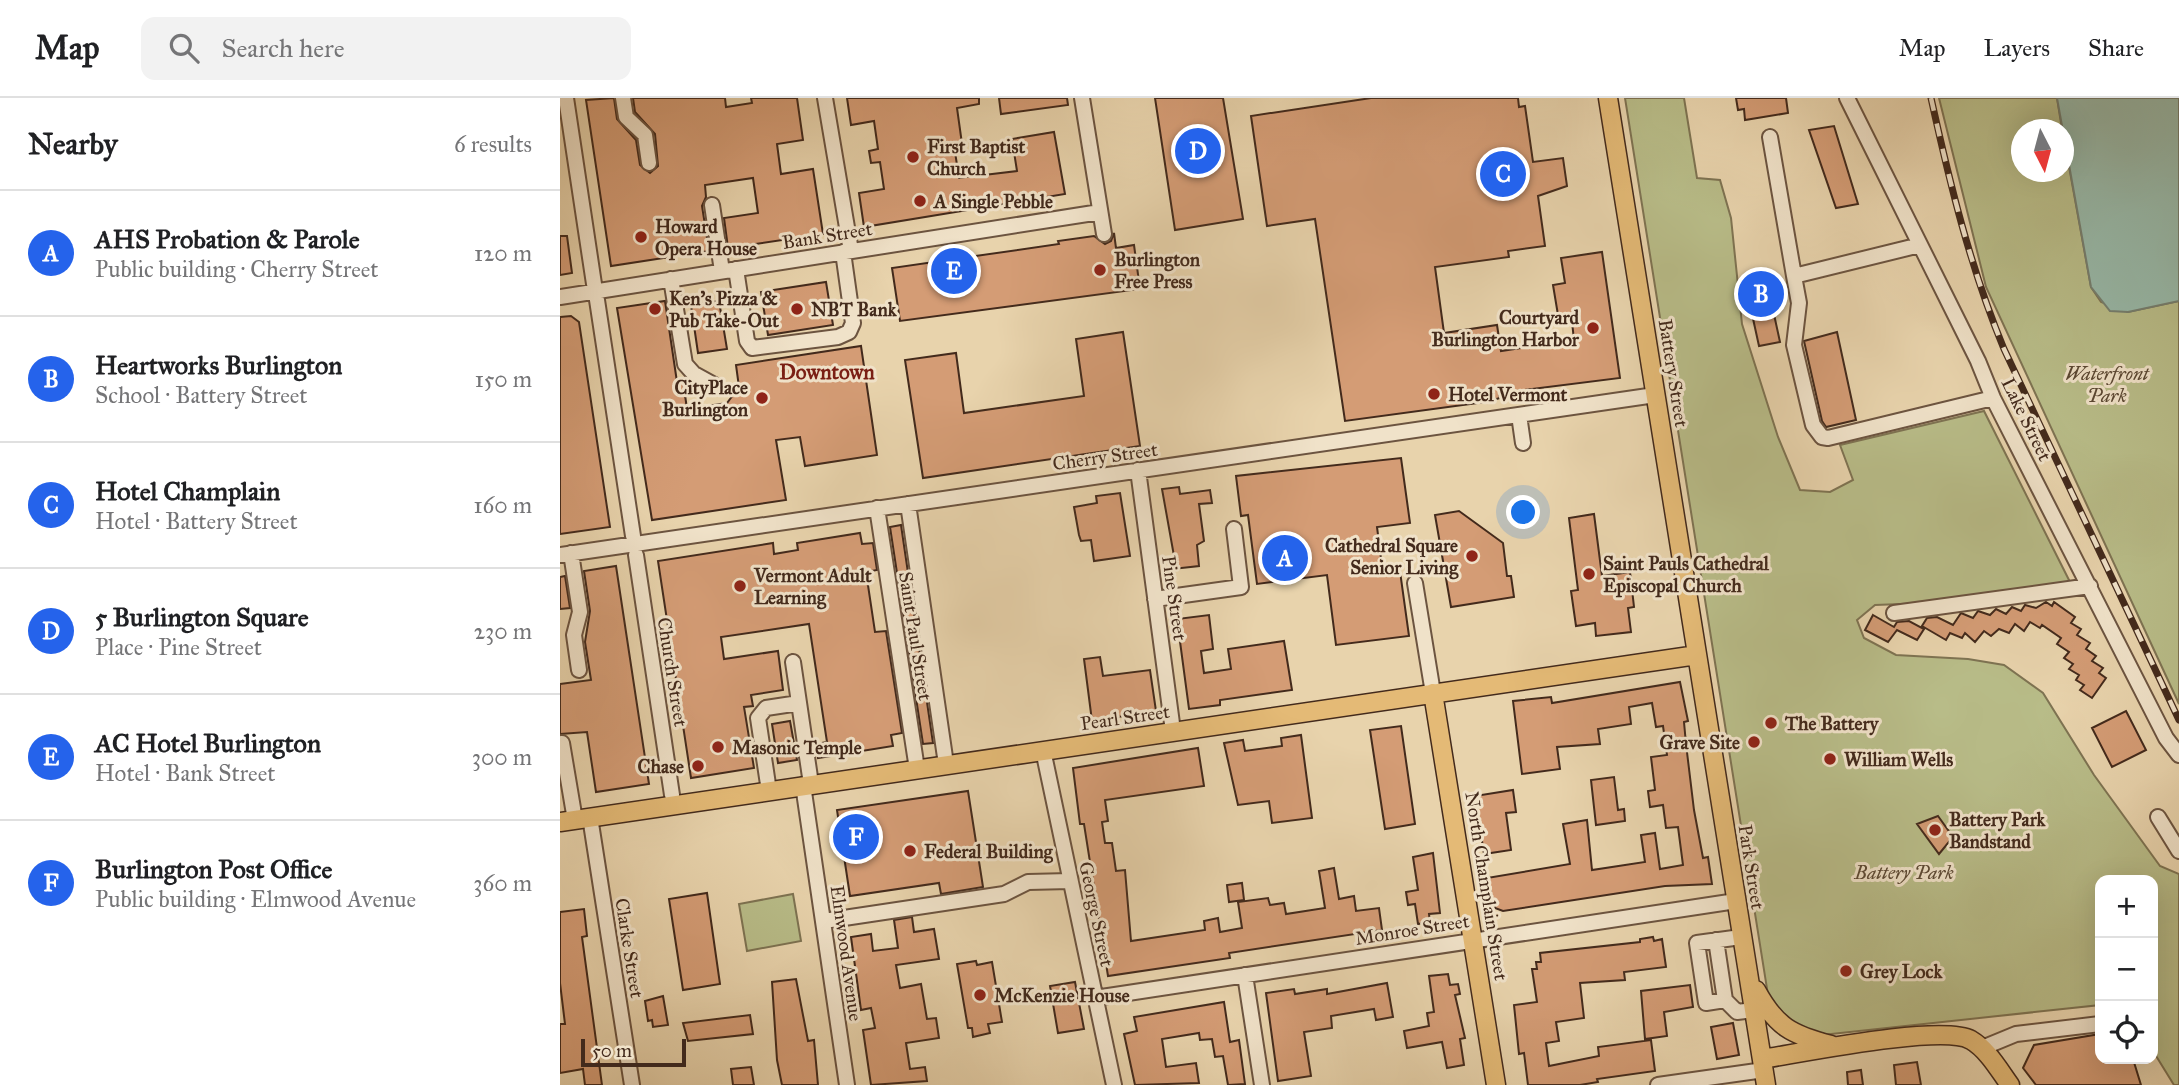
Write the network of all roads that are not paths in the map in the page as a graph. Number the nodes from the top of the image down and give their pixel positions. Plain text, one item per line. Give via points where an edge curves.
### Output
1 (566, 98) edge
2 (623, 98) edge
3 (825, 98) edge
4 (1082, 98) edge
5 (1608, 98) edge
6 (1847, 98) edge
7 (1770, 137) dead end
8 (649, 163) dead end
9 (712, 205) dead end
10 (1100, 212) junction
11 (1104, 234) dead end
12 (1920, 245) junction
13 (847, 251) junction
14 (729, 270) junction
15 (1794, 276) junction
16 (671, 279) junction
17 (594, 284) dead end
18 (560, 297) edge
19 (597, 300) dead end
20 (715, 385) dead end
21 (1656, 395) junction
22 (1993, 398) junction
23 (1519, 415) junction
24 (1523, 443) dead end
25 (1138, 470) junction
26 (908, 504) junction
27 (877, 508) junction
28 (1234, 529) dead end
29 (633, 536) dead end
30 (566, 554) edge
31 (636, 555) dead end
32 (1415, 583) dead end
33 (2090, 586) junction
34 (1155, 598) junction
35 (1894, 613) dead end
36 (1697, 655) junction
37 (793, 662) dead end
38 (579, 670) dead end
39 (1433, 693) junction
40 (799, 703) junction
41 (1173, 731) junction
42 (562, 743) dead end
43 (1043, 750) junction
44 (2179, 755) edge
45 (946, 764) junction
46 (917, 768) junction
47 (807, 785) junction
48 (769, 791) junction
49 (672, 795) dead end
50 (2158, 817) dead end
51 (575, 820) edge
52 (2179, 851) edge
53 (1070, 881) junction
54 (1736, 901) junction
55 (824, 921) junction
56 (1741, 937) junction
57 (1474, 939) junction
58 (1245, 975) junction
59 (1748, 976) junction
60 (1095, 998) junction
61 (1754, 1010) junction
62 (2095, 1025) edge
63 (1842, 1047) junction
64 (1982, 1048) junction
65 (1764, 1071) edge
66 (632, 1085) edge
67 (847, 1085) edge
68 (1114, 1085) edge
69 (1262, 1085) edge
70 (1496, 1085) edge
71 (1658, 1085) edge
72 (2010, 1085) edge

1 - 17 street
2 - 8 street via 626,117 645,135
3 - 13 street
4 - 10 street
5 - 21 main road, Battery Street
6 - 12 street, Lake Street
7 - 15 street
9 - 14 street
10 - 11 street
10 - 13 street, Bank Street
12 - 15 street
12 - 22 street, Lake Street
13 - 14 street, Bank Street
13 - 14 street via 853,323 849,332 752,348
14 - 16 street, Bank Street
15 - 22 street via 1799,303 1794,345 1813,425 1822,437
16 - 18 street, Bank Street
16 - 20 street via 685,365
19 - 29 street
21 - 23 street, Cherry Street
21 - 36 main road, Battery Street
22 - 33 street, Lake Street
23 - 24 street
23 - 25 street, Cherry Street
25 - 26 street, Cherry Street
25 - 34 street, Pine Street
26 - 27 street, Cherry Street
26 - 45 street, Saint Paul Street
27 - 30 street, Cherry Street
27 - 46 street, Saint Paul Street
28 - 34 street via 1241,587
30 - 38 street via 580,612 574,635
31 - 49 street, Church Street
32 - 39 street
33 - 35 street
33 - 44 street, Lake Street via 2166,738
34 - 41 street, Pine Street
36 - 39 main road, Pearl Street
36 - 54 main road, Park Street
37 - 40 street, Elmwood Avenue
39 - 41 main road, Pearl Street
39 - 57 main road, North Champlain Street
40 - 47 street, Elmwood Avenue
40 - 48 street via 765,708 758,718
41 - 43 main road, Pearl Street
42 - 51 street, Clarke Street
43 - 45 main road, Pearl Street
43 - 53 street, George Street
45 - 46 main road, Pearl Street
46 - 47 main road, Pearl Street
47 - 48 main road, Pearl Street
47 - 55 street, Elmwood Avenue
48 - 51 main road, Pearl Street
50 - 52 street
51 - 66 street, Clarke Street
53 - 55 street via 1028,882 1004,894
53 - 60 street, George Street
54 - 56 main road, Park Street
54 - 57 street, Monroe Street
55 - 67 street, Elmwood Avenue
56 - 59 main road, Park Street
56 - 61 street via 1697,943 1706,1003 1725,1000 1737,1012
57 - 58 street, Monroe Street
57 - 70 main road, North Champlain Street
58 - 60 street, Monroe Street
58 - 69 street
59 - 61 main road, Park Street
59 - 63 main road via 1767,1011 1789,1031
60 - 68 street, George Street
61 - 65 main road, Park Street
62 - 64 street via 2015,1034
63 - 64 main road via 1946,1035 1969,1039
63 - 65 main road
64 - 72 main road
65 - 71 street

